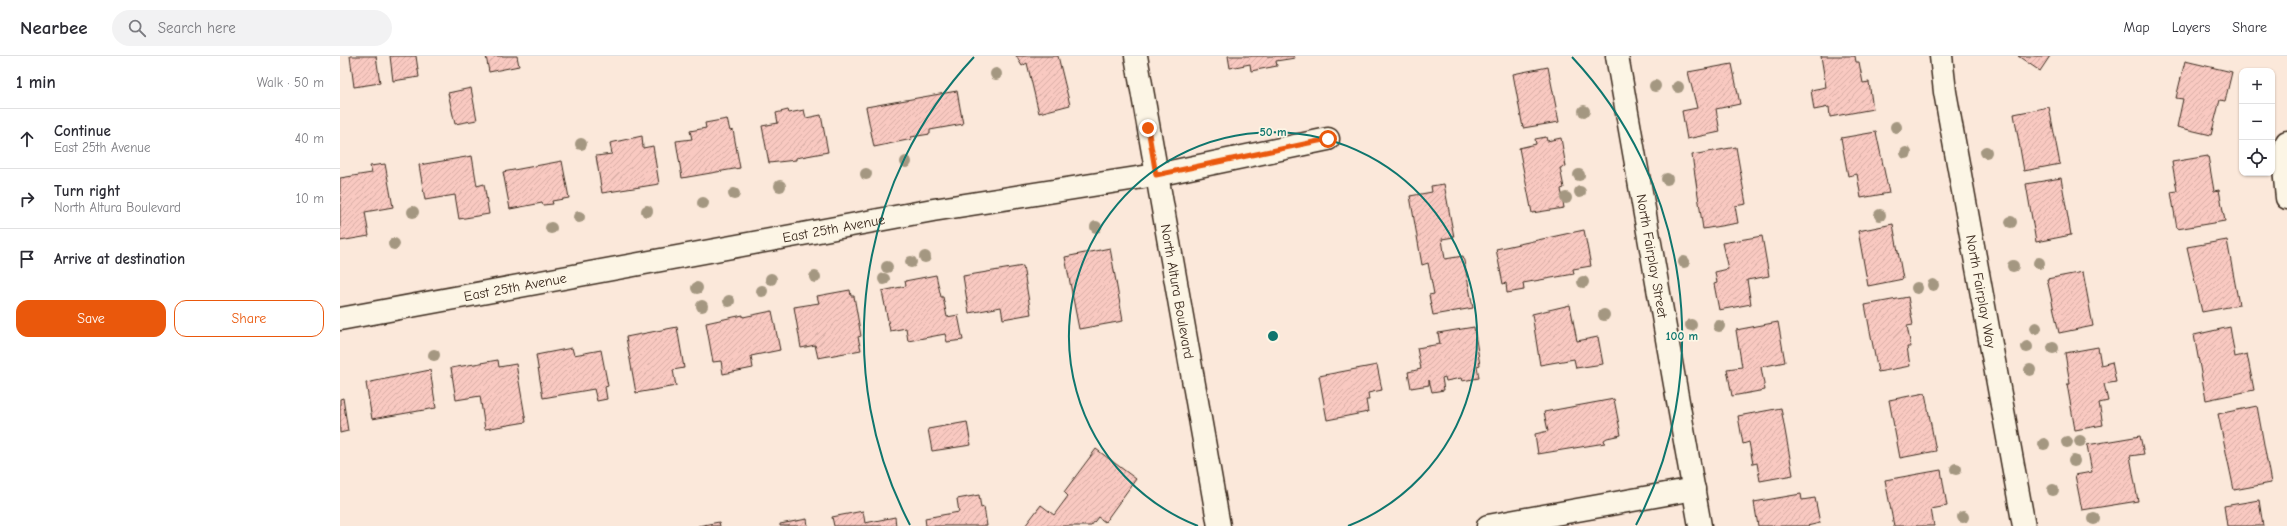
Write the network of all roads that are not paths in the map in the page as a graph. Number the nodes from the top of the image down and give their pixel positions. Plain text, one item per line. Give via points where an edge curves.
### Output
1 (1136, 56) edge
2 (1617, 56) edge
3 (1941, 56) edge
4 (1328, 139) dead end
5 (2287, 142) edge
6 (1156, 175) junction
7 (2287, 198) edge
8 (340, 319) edge
9 (1694, 489) junction
10 (1219, 526) edge
11 (1488, 526) edge
12 (1700, 526) edge
13 (2024, 526) edge

1 - 6 street, North Altura Boulevard
2 - 9 street, North Fairplay Street
3 - 13 street, North Fairplay Way via 1945,92
4 - 6 street, East 25th Avenue
5 - 7 street via 2283,159
6 - 8 street, East 25th Avenue via 933,210
6 - 10 street, North Altura Boulevard
9 - 11 street
9 - 12 street, North Fairplay Street

